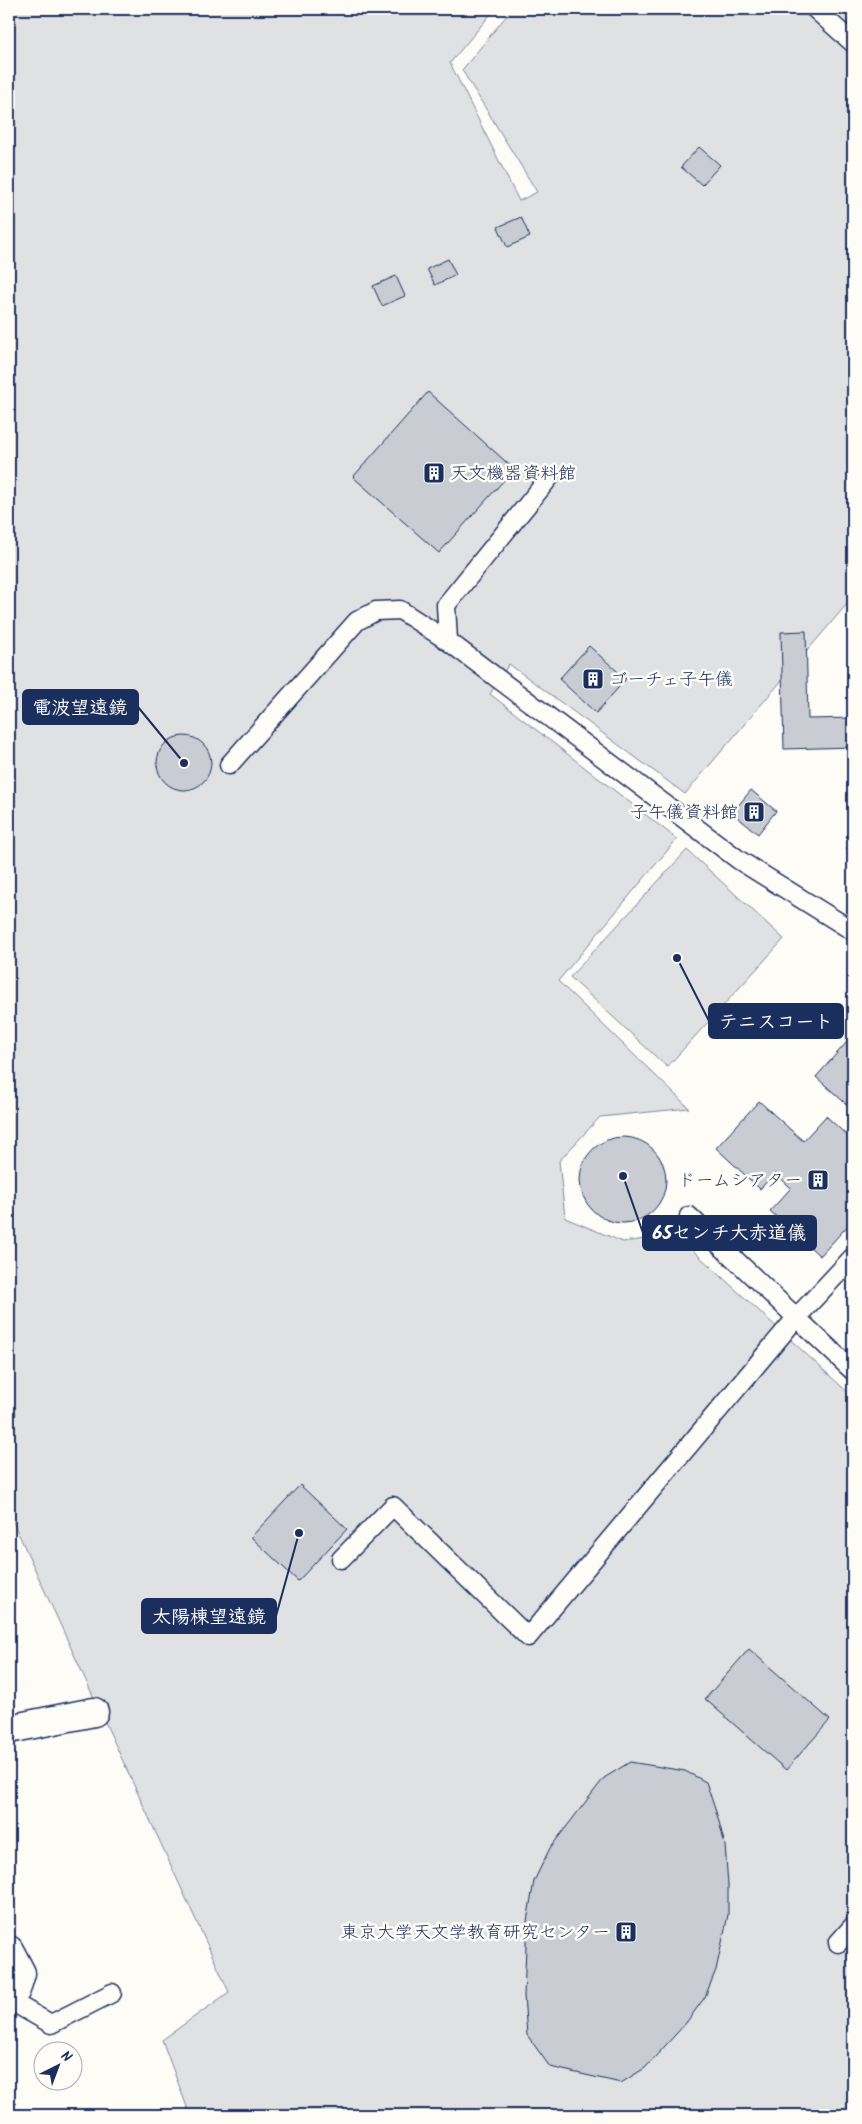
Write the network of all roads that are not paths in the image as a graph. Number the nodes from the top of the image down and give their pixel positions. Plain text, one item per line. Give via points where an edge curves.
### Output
1 (815, 9) edge
2 (853, 43) edge
3 (549, 478) dead end
4 (448, 641) junction
5 (230, 765) dead end
6 (853, 931) edge
7 (689, 1216) dead end
8 (853, 1257) edge
9 (796, 1318) junction
10 (853, 1371) edge
11 (341, 1559) dead end
12 (94, 1712) dead end
13 (9, 1729) edge
14 (853, 1926) edge
15 (838, 1943) dead end
16 (9, 1950) edge
17 (112, 1993) dead end
18 (9, 1996) edge
19 (9, 2000) edge

1 - 2 lane
3 - 4 lane via 446,605
4 - 5 lane via 400,610 376,611 357,621
4 - 6 lane via 739,860
7 - 9 lane
8 - 9 lane
9 - 10 lane
9 - 11 lane via 528,1637 393,1506
12 - 13 street
14 - 15 lane
16 - 18 street via 21,1973 16,1990
17 - 19 lane via 51,2024

